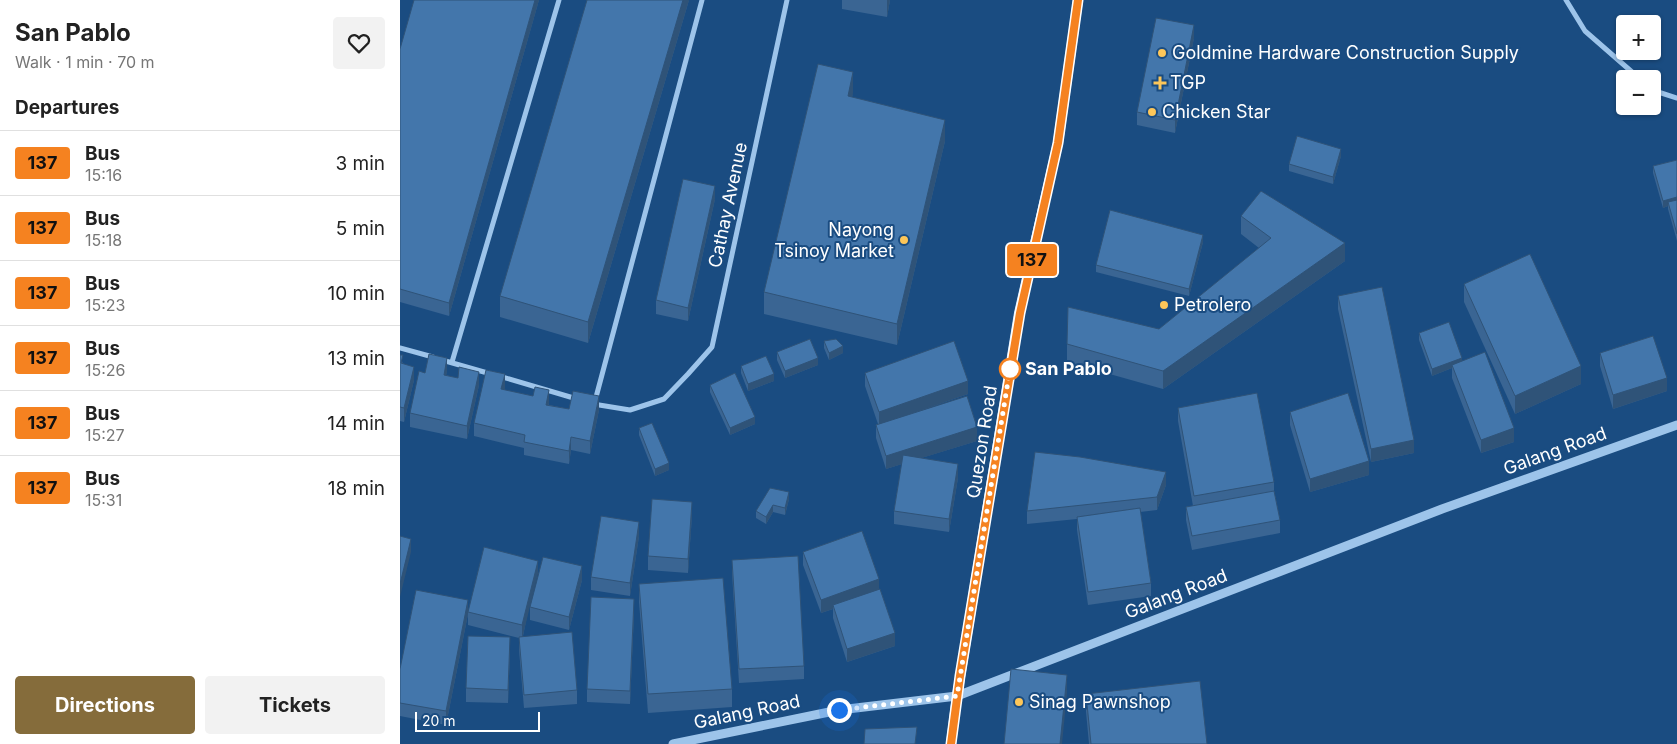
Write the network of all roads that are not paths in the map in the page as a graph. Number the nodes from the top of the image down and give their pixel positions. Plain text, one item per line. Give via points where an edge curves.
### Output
1 (559, 0) edge
2 (702, 0) edge
3 (786, 0) edge
4 (1078, 0) edge
5 (1566, 0) edge
6 (1630, 70) edge
7 (1661, 93) edge
8 (1677, 98) edge
9 (400, 348) edge
10 (452, 362) junction
11 (594, 404) junction
12 (1677, 425) edge
13 (957, 696) junction
14 (673, 744) edge
15 (951, 744) edge

1 - 10 street
2 - 11 street
3 - 11 street, Cathay Avenue via 712,348 664,399 630,410
4 - 13 main road, Quezon Road via 1058,143 1020,313
5 - 6 street via 1585,31
7 - 8 street
9 - 10 street
10 - 11 street
12 - 13 street, Galang Road via 1442,509
13 - 14 street, Galang Road via 839,710
13 - 15 main road, Quezon Road

